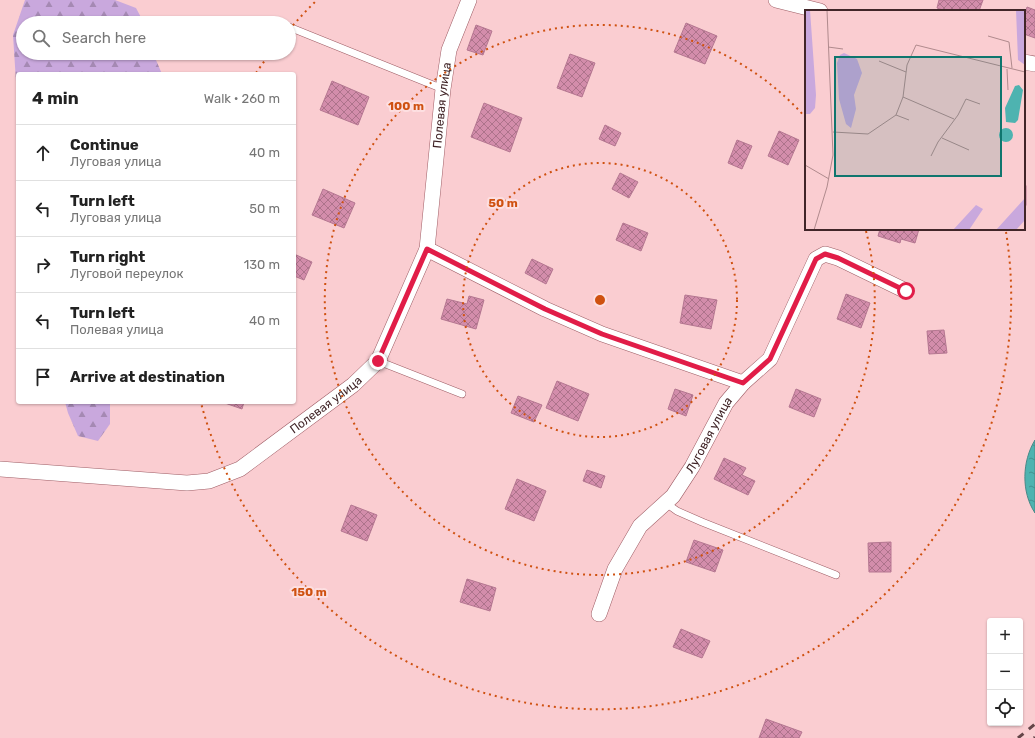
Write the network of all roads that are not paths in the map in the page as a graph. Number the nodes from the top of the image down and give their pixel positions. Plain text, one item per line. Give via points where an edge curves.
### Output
1 (469, 0) edge
2 (776, 0) edge
3 (816, 10) edge
4 (296, 30) edge
5 (1025, 62) edge
6 (1035, 64) edge
7 (443, 88) junction
8 (427, 249) junction
9 (906, 291) dead end
10 (378, 361) junction
11 (743, 383) junction
12 (462, 394) dead end
13 (0, 469) edge
14 (666, 503) junction
15 (836, 575) dead end
16 (599, 614) dead end

1 - 7 street, Полевая улица via 449,50
2 - 3 street
4 - 7 lane
5 - 6 street
7 - 8 street, Полевая улица
8 - 10 street, Полевая улица
8 - 11 street via 545,309 602,334
9 - 11 street, Луговая улица via 838,258 825,254 816,259 770,359
10 - 12 lane
10 - 13 street, Полевая улица via 353,385 240,469 209,481 187,483
11 - 14 street, Луговая улица via 726,403 692,467
14 - 15 lane via 677,512
14 - 16 street, Луговая улица via 640,526 615,569

